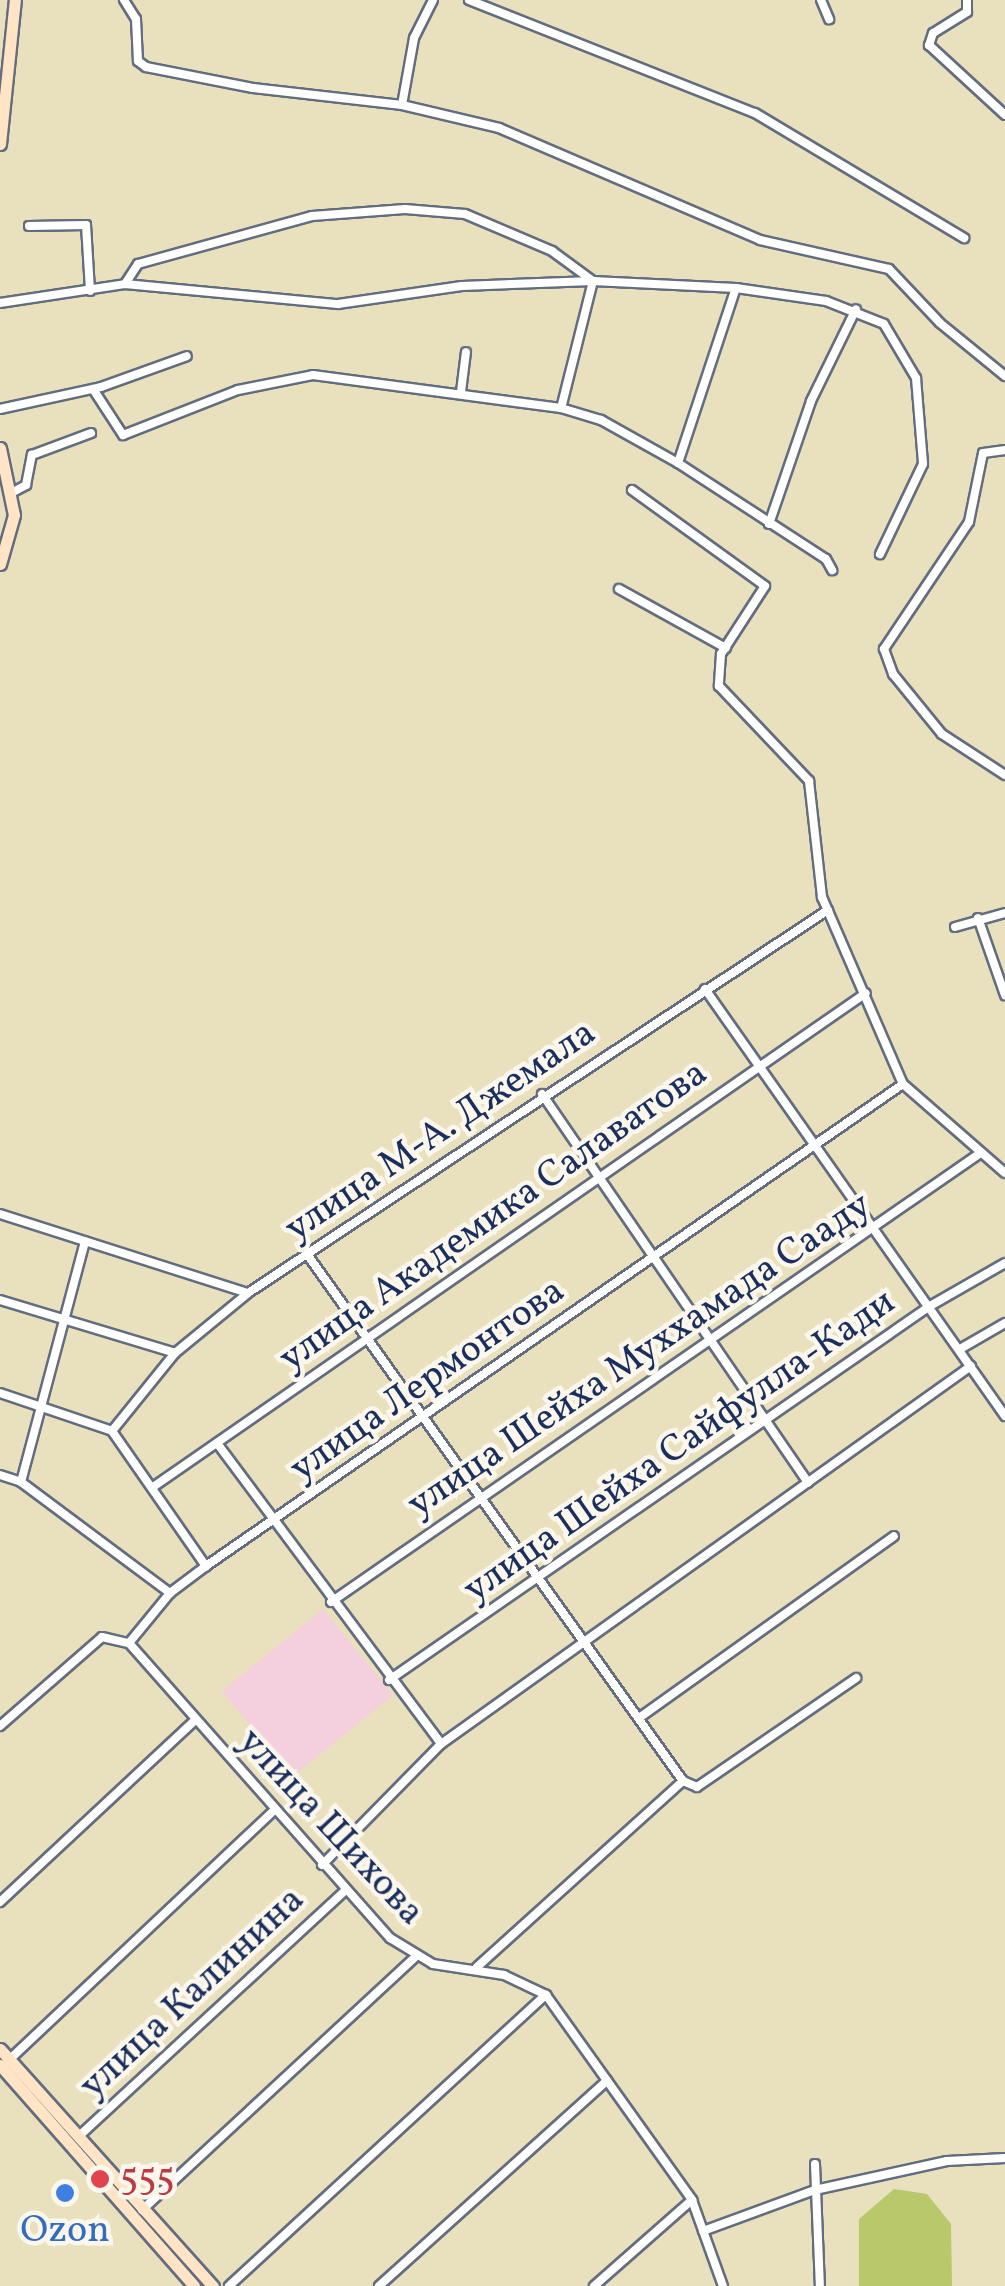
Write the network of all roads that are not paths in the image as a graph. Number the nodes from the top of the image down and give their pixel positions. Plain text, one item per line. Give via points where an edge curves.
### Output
1 (15, 0) edge
2 (124, 0) edge
3 (433, 0) edge
4 (469, 0) edge
5 (821, 0) edge
6 (967, 0) edge
7 (829, 18) dead end
8 (402, 106) junction
9 (1005, 114) edge
10 (0, 144) edge
11 (29, 226) dead end
12 (964, 238) dead end
13 (593, 281) junction
14 (126, 284) junction
15 (736, 288) junction
16 (90, 291) junction
17 (0, 303) edge
18 (856, 309) junction
19 (466, 352) dead end
20 (187, 356) dead end
21 (1005, 376) edge
22 (93, 388) junction
23 (461, 392) junction
24 (561, 408) junction
25 (0, 409) edge
26 (91, 433) dead end
27 (0, 448) edge
28 (1005, 450) edge
29 (678, 463) junction
30 (632, 490) dead end
31 (13, 492) junction
32 (770, 524) junction
33 (4, 536) edge
34 (880, 554) dead end
35 (0, 564) edge
36 (832, 570) dead end
37 (619, 589) dead end
38 (726, 648) junction
39 (1005, 775) edge
40 (828, 910) junction
41 (1005, 912) edge
42 (978, 918) junction
43 (956, 927) dead end
44 (705, 989) junction
45 (866, 993) junction
46 (1005, 995) edge
47 (759, 1066) junction
48 (904, 1084) junction
49 (542, 1094) junction
50 (819, 1144) junction
51 (980, 1154) junction
52 (1005, 1174) edge
53 (596, 1180) junction
54 (0, 1214) edge
55 (876, 1228) junction
56 (85, 1241) junction
57 (309, 1257) junction
58 (652, 1260) junction
59 (1005, 1263) edge
60 (248, 1293) junction
61 (0, 1300) edge
62 (930, 1306) junction
63 (64, 1319) junction
64 (1005, 1323) edge
65 (368, 1338) junction
66 (711, 1344) junction
67 (960, 1349) junction
68 (176, 1353) junction
69 (971, 1366) junction
70 (0, 1393) edge
71 (39, 1407) junction
72 (1005, 1416) edge
73 (425, 1417) junction
74 (765, 1422) junction
75 (112, 1431) junction
76 (216, 1443) junction
77 (0, 1475) edge
78 (21, 1482) junction
79 (808, 1483) junction
80 (153, 1487) junction
81 (484, 1496) junction
82 (273, 1520) junction
83 (894, 1536) dead end
84 (206, 1566) junction
85 (542, 1579) junction
86 (170, 1593) junction
87 (332, 1602) junction
88 (587, 1642) junction
89 (129, 1643) junction
90 (856, 1678) dead end
91 (390, 1680) junction
92 (639, 1718) junction
93 (193, 1722) junction
94 (0, 1726) edge
95 (441, 1744) junction
96 (683, 1781) junction
97 (273, 1811) junction
98 (322, 1865) junction
99 (344, 1892) junction
100 (0, 1902) edge
101 (415, 1957) junction
102 (478, 1968) junction
103 (546, 1996) junction
104 (0, 2049) edge
105 (4, 2064) edge
106 (607, 2080) junction
107 (78, 2137) junction
108 (1005, 2158) edge
109 (815, 2164) dead end
110 (815, 2190) junction
111 (692, 2200) junction
112 (142, 2210) junction
113 (703, 2230) junction
114 (194, 2286) edge
115 (214, 2286) edge
116 (229, 2286) edge
117 (379, 2286) edge
118 (594, 2286) edge
119 (724, 2286) edge
120 (820, 2286) edge

1 - 10 main road
2 - 8 street via 136,19 138,61 146,67
3 - 8 street via 414,38
4 - 12 street via 755,114
5 - 7 street
6 - 9 street via 967,12 933,33 929,45
8 - 21 street via 499,128 760,240 888,269
11 - 16 street via 86,226
13 - 14 street via 462,286 338,304
13 - 14 street via 552,252 465,214 405,209 312,216 138,264
13 - 15 street
13 - 24 street
14 - 16 street
15 - 18 street
15 - 29 street
16 - 17 street
18 - 32 street via 811,402
18 - 34 street via 884,324 906,352 924,444 918,482
19 - 23 street
20 - 22 street
22 - 23 street via 110,424 123,435 280,378 313,375
22 - 25 street
23 - 24 street
24 - 29 street via 601,420
26 - 31 street via 32,455 26,485
27 - 31 main road
28 - 39 street via 983,453 969,522 884,650 892,674 942,734
29 - 32 street
30 - 38 street via 764,586
31 - 33 main road
32 - 36 street
33 - 35 main road
37 - 38 street
38 - 40 street via 719,686 809,781
40 - 44 street, улица М-А. Джемала
40 - 45 street
41 - 42 street
42 - 43 street
42 - 46 street
44 - 47 street
44 - 49 street, улица М-А. Джемала
45 - 47 street, улица Академика Салаватова
45 - 48 street
47 - 50 street
47 - 53 street, улица Академика Салаватова
48 - 50 street, улица Лермонтова
48 - 51 street
49 - 53 street
49 - 57 street, улица М-А. Джемала
50 - 55 street
50 - 58 street, улица Лермонтова
51 - 52 street
51 - 55 street, улица Шейха Муххамада Сааду
53 - 58 street
53 - 65 street, улица Академика Салаватова
54 - 56 street
55 - 62 street
55 - 66 street, улица Шейха Муххамада Сааду
56 - 60 street
56 - 63 street
57 - 60 street, улица М-А. Джемала
57 - 65 street
58 - 66 street
58 - 73 street, улица Лермонтова
59 - 62 street, улица Шейха Сайфулла-Кади
60 - 68 street, улица М-А. Джемала
61 - 63 street
62 - 67 street
62 - 74 street, улица Шейха Сайфулла-Кади
63 - 68 street
63 - 71 street
64 - 67 street
65 - 73 street
65 - 76 street, улица Академика Салаватова
66 - 74 street
66 - 81 street, улица Шейха Муххамада Сааду
67 - 69 street
68 - 75 street, улица М-А. Джемала
69 - 72 street
69 - 79 street
70 - 71 street
71 - 75 street
71 - 78 street
73 - 81 street
73 - 82 street, улица Лермонтова
74 - 79 street
74 - 85 street, улица Шейха Сайфулла-Кади
75 - 80 street
76 - 80 street, улица Академика Салаватова
76 - 82 street
77 - 78 street
78 - 86 street
79 - 88 street
80 - 84 street
81 - 85 street
81 - 87 street, улица Шейха Муххамада Сааду
82 - 84 street, улица Лермонтова
82 - 87 street
83 - 92 street
84 - 86 street, улица Лермонтова
85 - 88 street
85 - 91 street, улица Шейха Сайфулла-Кади
86 - 89 street, улица Лермонтова
87 - 91 street
88 - 92 street
88 - 95 street
89 - 93 street, улица Шихова
89 - 94 street via 102,1637
90 - 96 street via 697,1786
91 - 95 street
92 - 96 street
93 - 97 street, улица Шихова
93 - 100 street
95 - 98 street
96 - 102 street
97 - 98 street, улица Шихова
97 - 105 street
98 - 99 street, улица Шихова
99 - 101 street, улица Шихова
99 - 107 street, улица Калинина
101 - 102 street, улица Шихова
101 - 112 street
102 - 103 street, улица Шихова via 524,1981
103 - 106 street, улица Шихова
103 - 116 street
104 - 105 main road
105 - 107 main road
105 - 114 main road
106 - 111 street, улица Шихова
106 - 117 street
107 - 112 main road
108 - 110 street via 947,2162
109 - 110 street
110 - 113 street
110 - 120 street
111 - 113 street, улица Шихова
111 - 118 street
112 - 115 main road
113 - 119 street, улица Шихова

